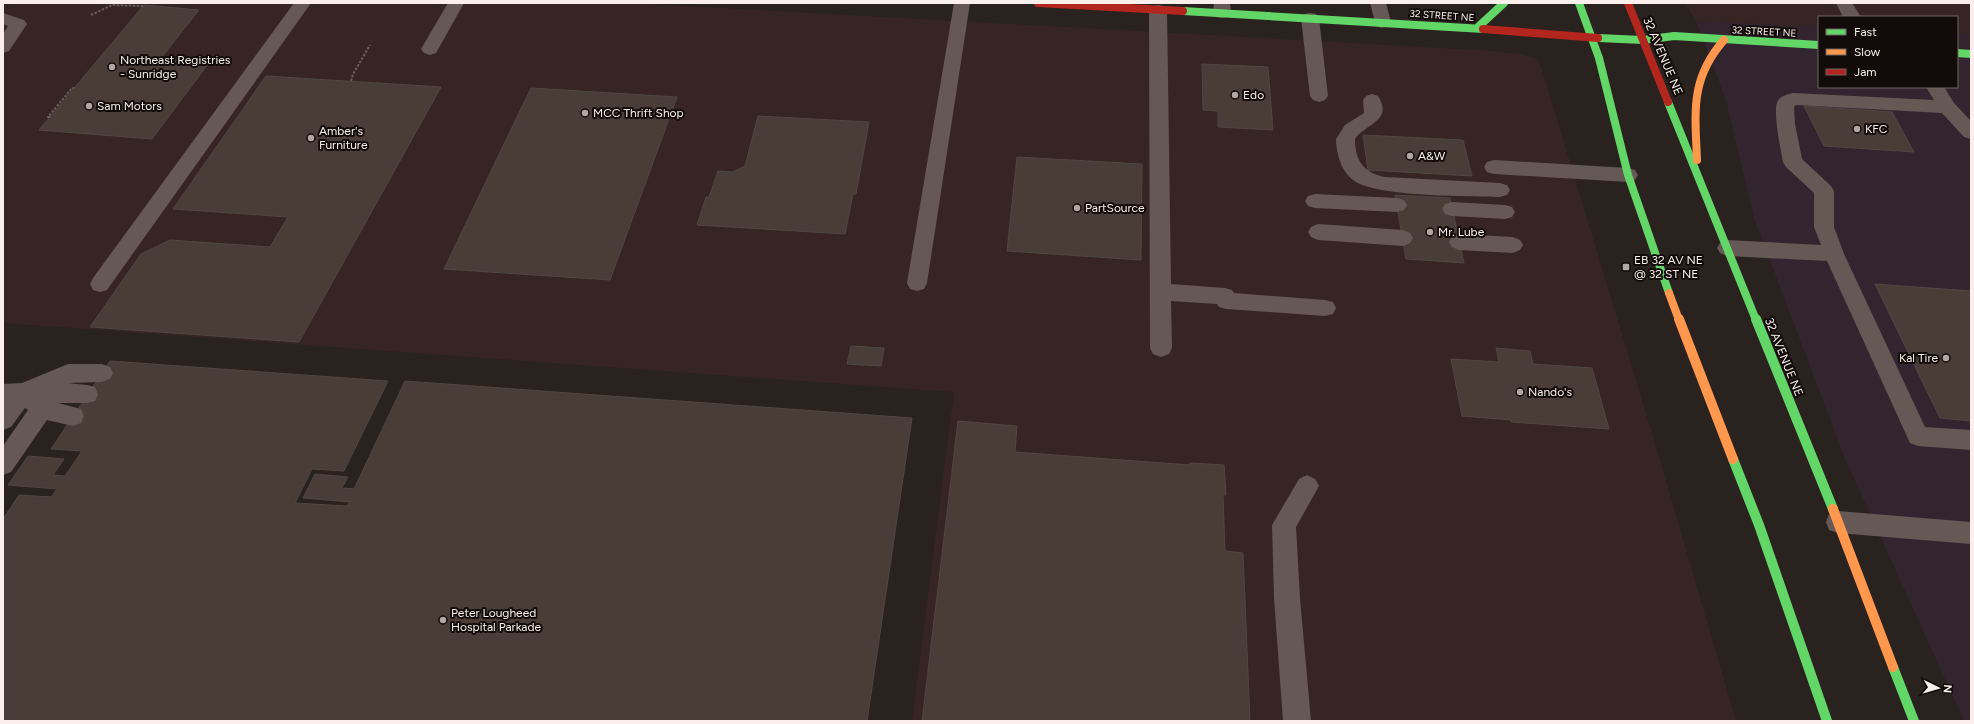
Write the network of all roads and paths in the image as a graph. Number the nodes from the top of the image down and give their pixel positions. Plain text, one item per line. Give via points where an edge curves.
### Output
1 (303, 3) edge
2 (456, 3) edge
3 (962, 3) edge
4 (1038, 3) edge
5 (1378, 3) edge
6 (1504, 3) edge
7 (1579, 3) edge
8 (1628, 3) edge
9 (1844, 3) edge
10 (143, 6) dead end
11 (1222, 8) edge
12 (1158, 10) junction
13 (91, 15) dead end
14 (1851, 16) edge
15 (3, 18) edge
16 (1310, 18) junction
17 (1382, 22) junction
18 (1477, 28) junction
19 (1591, 37) junction
20 (1644, 40) junction
21 (1724, 40) junction
22 (370, 45) dead end
23 (1818, 45) edge
24 (3, 47) edge
25 (430, 49) dead end
26 (1958, 53) edge
27 (1971, 54) edge
28 (350, 81) dead end
29 (74, 88) dead end
30 (1936, 88) edge
31 (1319, 96) dead end
32 (1372, 100) dead end
33 (1947, 107) junction
34 (50, 117) dead end
35 (1971, 132) edge
36 (1494, 167) dead end
37 (1697, 172) junction
38 (1628, 175) junction
39 (1500, 190) dead end
40 (1316, 217) joint
41 (1456, 226) joint
42 (1727, 248) junction
43 (1834, 254) junction
44 (917, 283) dead end
45 (100, 284) dead end
46 (1160, 292) junction
47 (1325, 308) dead end
48 (1161, 348) dead end
49 (102, 373) dead end
50 (13, 393) edge
51 (87, 394) dead end
52 (47, 401) junction
53 (73, 416) dead end
54 (3, 420) edge
55 (1971, 440) edge
56 (3, 465) edge
57 (1307, 486) dead end
58 (1838, 522) junction
59 (1971, 533) edge
60 (1297, 721) edge
61 (1827, 721) edge
62 (1914, 721) edge

1 - 45 lane
2 - 25 lane
3 - 44 lane
4 - 12 main road, 32 STREET NE
5 - 17 lane
6 - 18 main road
7 - 19 main road
8 - 20 main road, 32 AVENUE NE
9 - 14 lane
10 - 13 path via 112,5
11 - 12 main road, 32 STREET NE
11 - 16 main road, 32 STREET NE
12 - 46 lane
15 - 24 lane via 18,24
16 - 17 main road, 32 STREET NE
16 - 31 lane
17 - 18 main road, 32 STREET NE
18 - 19 main road, 32 STREET NE
19 - 20 main road, 32 STREET NE
19 - 38 main road via 1599,58
20 - 21 main road, 32 STREET NE via 1674,36
20 - 37 main road, 32 AVENUE NE
21 - 23 main road, 32 STREET NE
21 - 37 main road via 1709,56 1701,72 1697,98
22 - 28 path
26 - 27 main road
29 - 34 path
30 - 33 lane
32 - 39 lane via 1374,114 1348,133 1345,141 1349,163 1355,173 1369,181 1385,184
33 - 35 lane
33 - 43 lane via 1793,99 1785,104 1793,162 1824,191 1824,227
36 - 38 lane
37 - 42 main road, 32 AVENUE NE
38 - 61 main road via 1681,326 1759,525
40 - 40 lane via 1400,222
41 - 41 lane via 1509,229
42 - 43 lane
42 - 58 main road, 32 AVENUE NE
43 - 55 lane via 1918,436
46 - 47 lane
46 - 48 lane
49 - 50 lane via 68,373
50 - 52 lane
50 - 54 lane
51 - 52 lane
52 - 53 lane
52 - 56 lane
57 - 60 lane via 1284,525
58 - 59 lane
58 - 62 main road, 32 AVENUE NE

